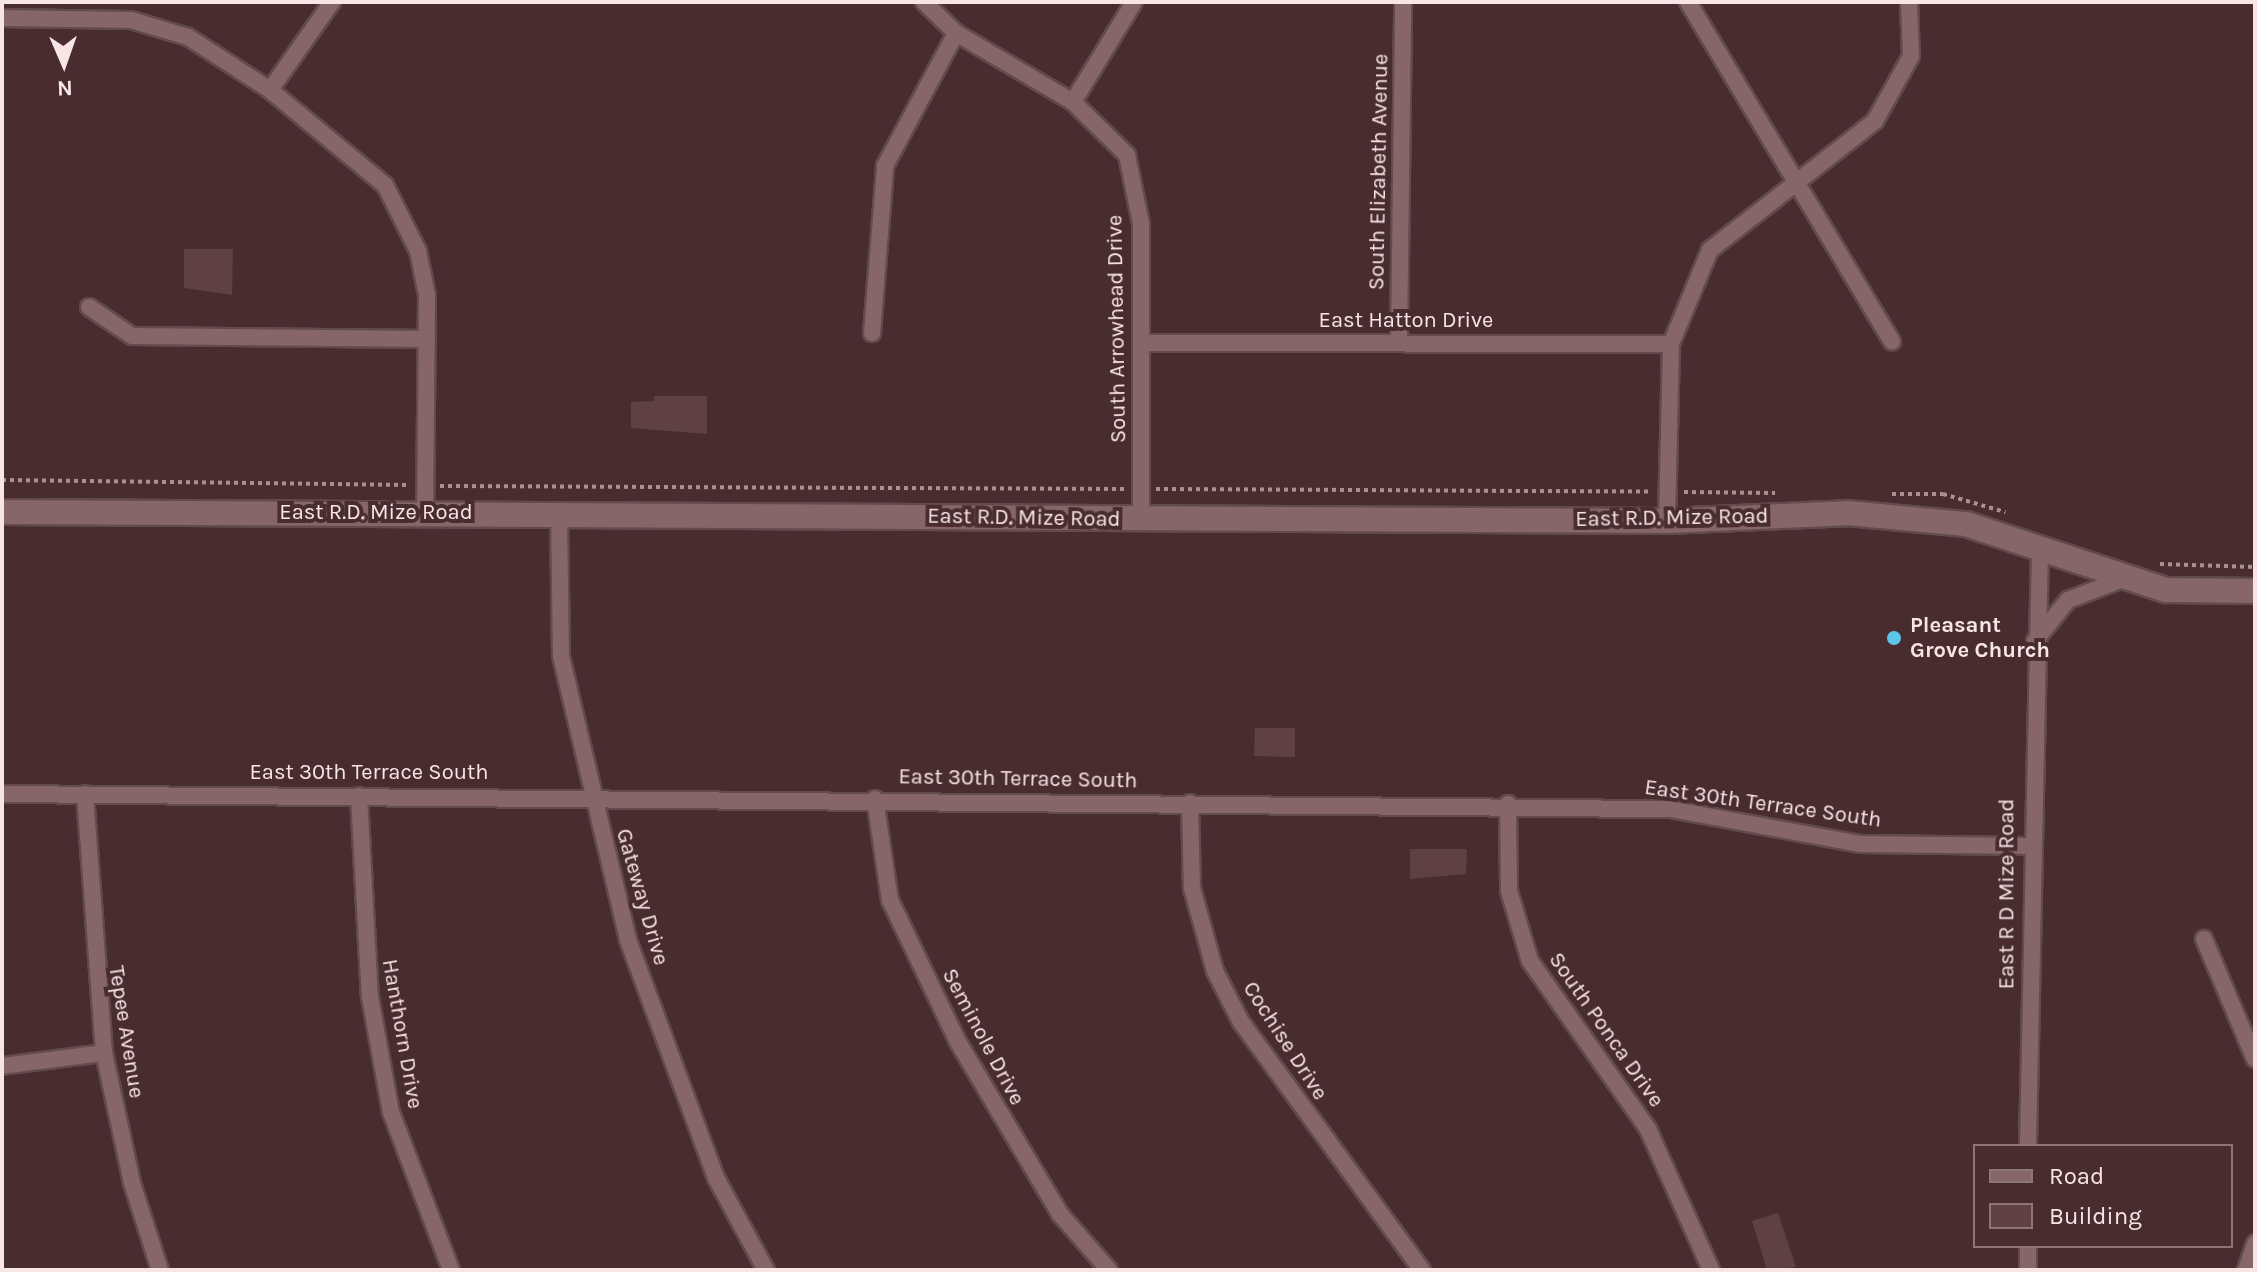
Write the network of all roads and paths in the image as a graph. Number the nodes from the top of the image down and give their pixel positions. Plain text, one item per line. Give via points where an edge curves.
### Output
1 (332, 2) edge
2 (924, 2) edge
3 (1134, 2) edge
4 (1403, 2) edge
5 (1688, 2) edge
6 (1909, 2) edge
7 (83, 10) edge
8 (2, 18) edge
9 (956, 33) junction
10 (270, 90) junction
11 (1073, 102) junction
12 (1798, 178) junction
13 (89, 307) dead end
14 (872, 333) dead end
15 (427, 339) junction
16 (1892, 341) dead end
17 (1141, 343) junction
18 (1399, 343) junction
19 (1671, 344) junction
20 (2, 512) edge
21 (425, 513) junction
22 (559, 514) junction
23 (1141, 520) junction
24 (1667, 521) junction
25 (2040, 550) junction
26 (2123, 579) junction
27 (2255, 591) edge
28 (2034, 643) junction
29 (2, 794) edge
30 (85, 794) junction
31 (592, 795) junction
32 (359, 796) junction
33 (875, 799) junction
34 (1190, 803) junction
35 (1508, 804) junction
36 (2029, 846) junction
37 (2204, 939) dead end
38 (104, 1053) junction
39 (2255, 1059) edge
40 (2, 1066) edge
41 (2028, 1144) edge
42 (2255, 1244) edge
43 (2028, 1248) edge
44 (160, 1270) edge
45 (451, 1270) edge
46 (766, 1270) edge
47 (1109, 1270) edge
48 (1422, 1270) edge
49 (1711, 1270) edge
50 (2028, 1270) edge
51 (2246, 1270) edge

1 - 10 street
2 - 9 street, South Arrowhead Drive
3 - 11 street
4 - 18 street, South Elizabeth Avenue
5 - 12 street
6 - 12 street via 1911,56 1875,121
7 - 8 street
7 - 10 street via 188,37
9 - 11 street, South Arrowhead Drive
9 - 14 street via 885,166
10 - 15 street via 385,185 418,251
11 - 17 street, South Arrowhead Drive via 1127,155 1141,224
12 - 16 street
12 - 19 street via 1710,250
13 - 15 street via 132,336
15 - 21 street
17 - 18 street, East Hatton Drive
17 - 23 street, South Arrowhead Drive
18 - 19 street, East Hatton Drive
19 - 24 street
20 - 21 main road, East R.D. Mize Road
21 - 22 main road, East R.D. Mize Road
22 - 23 main road, East R.D. Mize Road
22 - 31 street, Gateway Drive via 561,656
23 - 24 main road, East R.D. Mize Road
24 - 25 main road, East R.D. Mize Road via 1847,513 1966,524
25 - 26 main road, East R.D. Mize Road
25 - 28 street, East R D Mize Road
26 - 27 main road, East R.D. Mize Road via 2166,590
26 - 28 street via 2068,600
28 - 36 street, East R D Mize Road
29 - 30 street, East 30th Terrace South
30 - 32 street, East 30th Terrace South
30 - 38 street, Tepee Avenue
31 - 32 street, East 30th Terrace South
31 - 33 street, East 30th Terrace South
31 - 46 street, Gateway Drive via 628,940 699,1133
32 - 45 street, Hanthorn Drive via 370,997 391,1112
33 - 34 street, East 30th Terrace South
33 - 47 street, Seminole Drive via 890,900 958,1042 1060,1214
34 - 35 street, East 30th Terrace South
34 - 48 street, Cochise Drive via 1192,888 1221,983 1266,1057
35 - 36 street, East 30th Terrace South via 1670,809 1861,844
35 - 49 street, South Ponca Drive via 1509,891 1530,961 1648,1129
36 - 41 street, East R D Mize Road
37 - 39 street
38 - 40 street
38 - 44 street, Tepee Avenue via 132,1183
42 - 51 street
43 - 50 street

